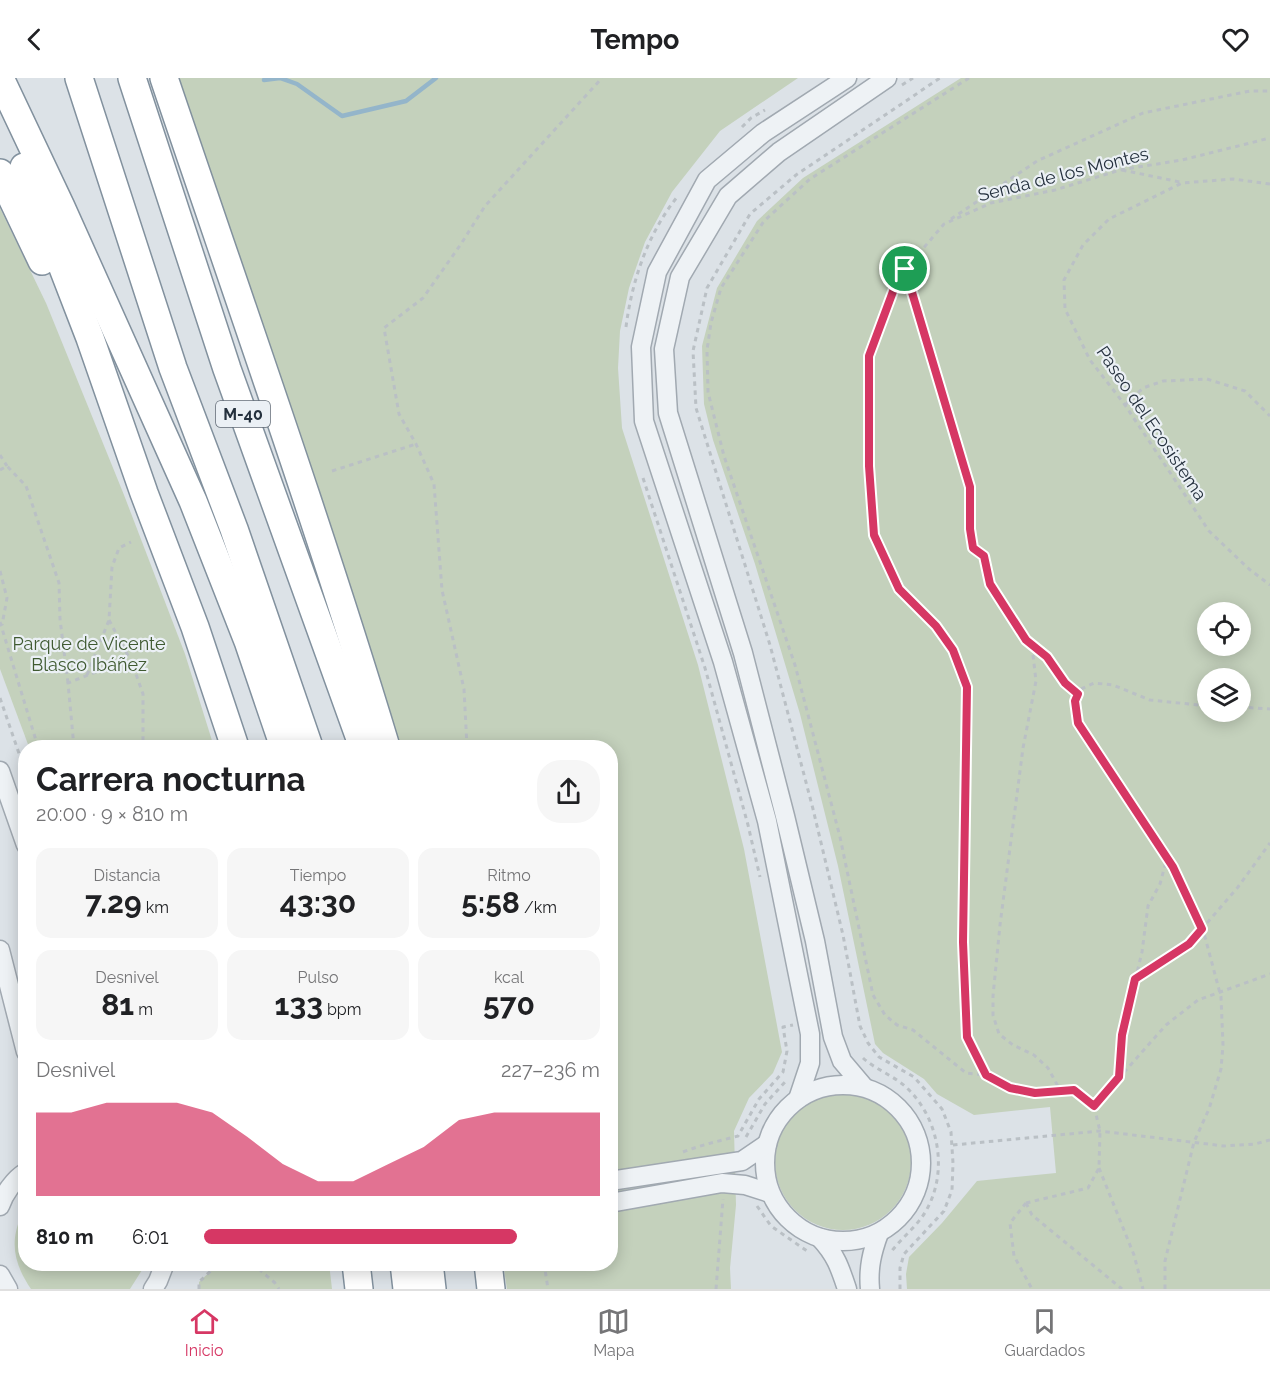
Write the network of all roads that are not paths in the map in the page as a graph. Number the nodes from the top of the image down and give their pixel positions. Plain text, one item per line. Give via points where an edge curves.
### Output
1 (0, 78) edge
2 (132, 78) edge
3 (164, 78) edge
4 (847, 78) edge
5 (79, 79) edge
6 (892, 83) edge
7 (0, 110) edge
8 (0, 173) edge
9 (144, 493) junction
10 (233, 740) edge
11 (282, 740) edge
12 (307, 740) edge
13 (360, 740) edge
14 (384, 740) edge
15 (0, 771) edge
16 (18, 822) edge
17 (0, 950) edge
18 (18, 1021) edge
19 (864, 1087) junction
20 (798, 1099) junction
21 (767, 1144) junction
22 (18, 1179) edge
23 (618, 1180) edge
24 (770, 1193) junction
25 (618, 1202) edge
26 (0, 1206) edge
27 (879, 1233) junction
28 (817, 1246) junction
29 (162, 1271) edge
30 (168, 1271) edge
31 (357, 1271) edge
32 (405, 1271) edge
33 (430, 1271) edge
34 (475, 1271) edge
35 (489, 1271) edge
36 (153, 1289) edge
37 (171, 1289) edge
38 (359, 1289) edge
39 (407, 1289) edge
40 (432, 1289) edge
41 (477, 1289) edge
42 (491, 1289) edge
43 (847, 1289) edge
44 (870, 1289) edge

1 - 11 highway via 193,501
2 - 13 highway, M-40 via 227,369
3 - 14 highway via 283,423
4 - 20 street via 763,133 707,180 657,272 640,347 644,421 723,662 767,821 810,1034 810,1063
5 - 12 highway, M-40 via 173,368 234,529
6 - 19 street via 779,152 728,196 680,277 664,349 668,413 746,664 815,941 833,1036 842,1061
7 - 9 highway via 90,338
8 - 9 highway
9 - 10 highway
15 - 16 street
17 - 18 street
19 - 20 street via 819,1088
19 - 27 street via 903,1112 916,1132 922,1155 921,1178 913,1201 899,1220
20 - 21 street via 779,1119
21 - 23 street via 742,1161
21 - 24 street via 764,1168
22 - 26 street
24 - 25 street via 722,1183
24 - 28 street via 782,1213
27 - 28 street
27 - 44 street via 871,1254
28 - 43 street via 831,1250
29 - 36 street
30 - 37 street
31 - 38 highway
32 - 39 highway
33 - 40 highway
34 - 41 highway
35 - 42 highway

